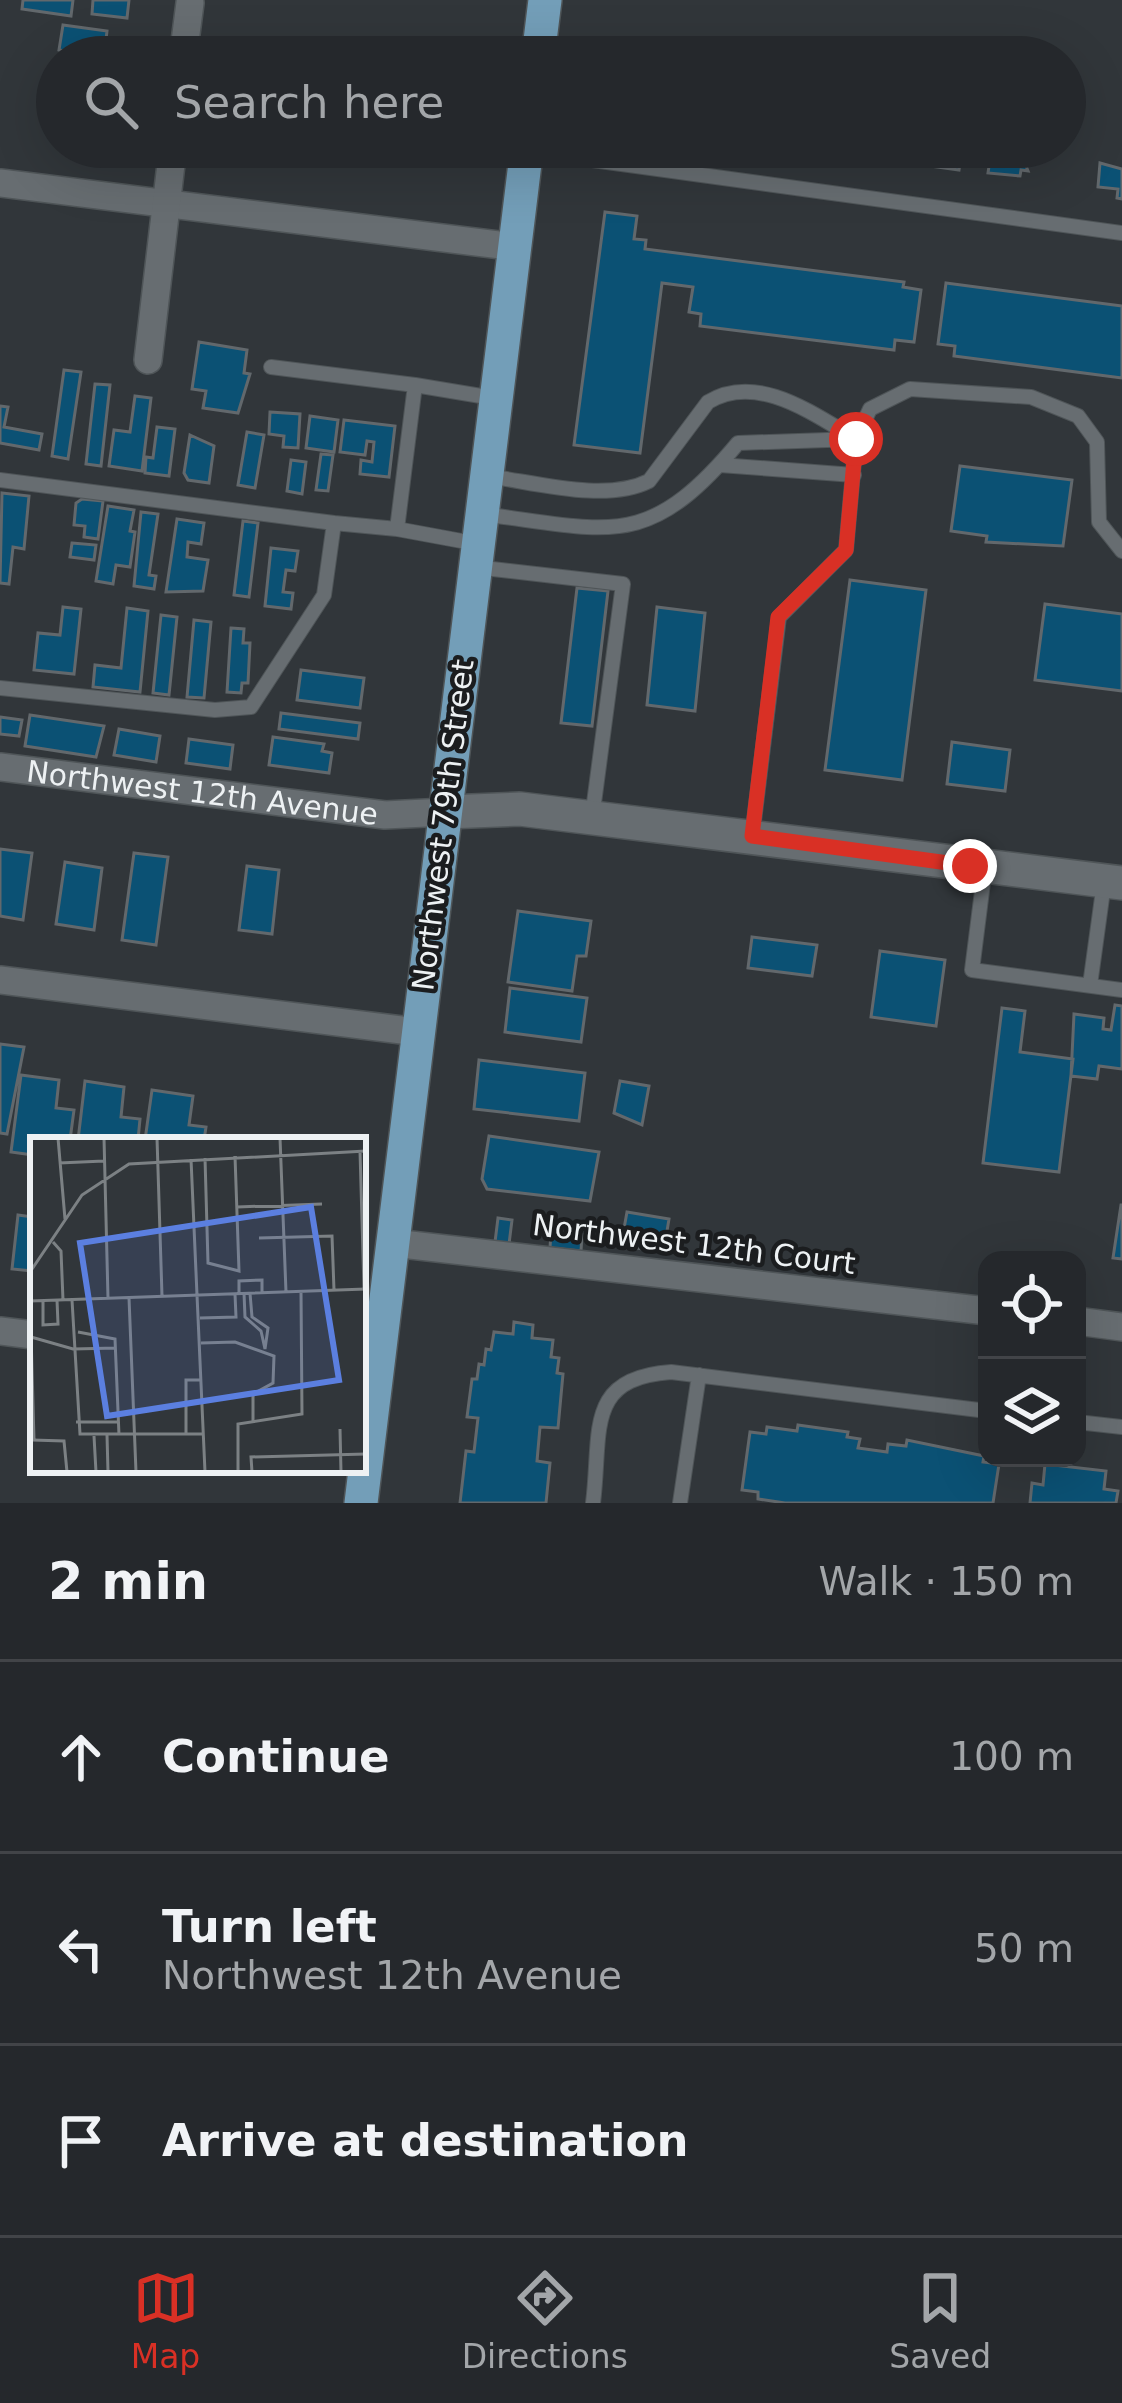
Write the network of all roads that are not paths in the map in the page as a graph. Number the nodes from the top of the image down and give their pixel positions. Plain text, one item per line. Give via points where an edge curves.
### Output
1 (545, 0) edge
2 (190, 2) edge
3 (186, 36) edge
4 (541, 36) edge
5 (171, 168) edge
6 (525, 168) edge
7 (649, 168) edge
8 (0, 183) edge
9 (166, 206) junction
10 (1122, 233) edge
11 (516, 248) junction
12 (148, 360) dead end
13 (271, 367) dead end
14 (415, 385) junction
15 (497, 398) junction
16 (856, 439) junction
17 (720, 465) junction
18 (854, 475) junction
19 (487, 476) junction
20 (0, 480) edge
21 (334, 523) junction
22 (397, 530) junction
23 (478, 542) junction
24 (1122, 551) edge
25 (0, 688) edge
26 (0, 767) edge
27 (446, 812) junction
28 (592, 818) junction
29 (752, 836) junction
30 (985, 867) junction
31 (1113, 882) edge
32 (0, 980) edge
33 (1090, 985) junction
34 (1122, 989) edge
35 (418, 1033) junction
36 (393, 1243) junction
37 (978, 1310) edge
38 (1086, 1323) edge
39 (1122, 1327) edge
40 (0, 1331) edge
41 (30, 1335) edge
42 (699, 1375) junction
43 (370, 1379) edge
44 (978, 1410) edge
45 (1086, 1423) edge
46 (1122, 1427) edge
47 (366, 1434) edge
48 (363, 1473) edge
49 (361, 1503) edge
50 (592, 1503) edge
51 (680, 1503) edge

1 - 4 main road
2 - 3 street
5 - 9 street
6 - 11 main road, Northwest 79th Street
7 - 10 lane
8 - 9 street
9 - 11 street
9 - 12 street
11 - 15 main road, Northwest 79th Street
13 - 14 lane
14 - 15 lane
14 - 22 lane
15 - 19 main road, Northwest 79th Street
16 - 17 lane via 757,439 738,443
16 - 18 lane
16 - 19 lane via 787,398 722,394 636,488
16 - 24 lane via 870,409 910,388 1031,397 1078,416 1097,442 1099,522
17 - 18 lane
17 - 23 lane via 675,508 634,527
18 - 29 lane via 846,550 778,617
19 - 23 main road, Northwest 79th Street
20 - 21 lane
21 - 22 lane
21 - 25 lane via 324,595 251,707
22 - 23 lane
23 - 27 main road, Northwest 79th Street
23 - 28 lane via 623,584
26 - 27 street, Northwest 12th Avenue via 385,815
27 - 28 main road, Northwest 12th Avenue via 520,808
27 - 35 main road, Northwest 79th Street
28 - 29 main road, Northwest 12th Avenue
29 - 30 main road, Northwest 12th Avenue
30 - 31 main road, Northwest 12th Avenue
30 - 33 lane via 973,970
31 - 33 lane
32 - 35 street
33 - 34 lane
35 - 36 main road, Northwest 79th Street
36 - 37 street, Northwest 12th Court
36 - 43 main road, Northwest 79th Street
38 - 39 street
40 - 41 street
42 - 44 lane
42 - 50 lane via 644,1373 608,1394
42 - 51 lane
43 - 47 main road, Northwest 79th Street
45 - 46 lane
48 - 49 main road, Northwest 79th Street

